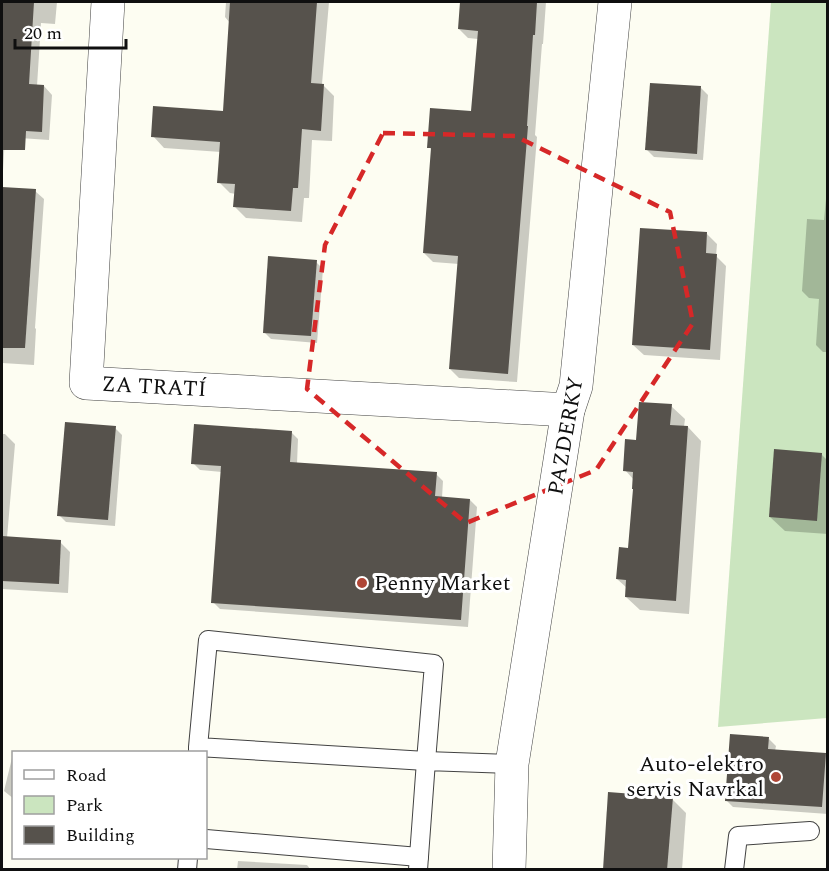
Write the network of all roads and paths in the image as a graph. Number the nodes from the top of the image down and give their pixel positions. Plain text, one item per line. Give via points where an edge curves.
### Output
1 (108, 2) edge
2 (615, 2) edge
3 (568, 411) junction
4 (198, 750) edge
5 (426, 761) junction
6 (512, 764) junction
7 (810, 831) dead end
8 (207, 838) edge
9 (419, 863) edge
10 (509, 870) edge
11 (734, 870) edge

1 - 3 street, ZA TRATÍ via 86,383
2 - 3 street, PAZDERKY via 576,386
3 - 6 street, PAZDERKY
4 - 5 lane
4 - 5 lane via 208,640 434,664
5 - 6 lane
5 - 9 lane
6 - 10 street, PAZDERKY
7 - 11 lane via 738,836
8 - 9 lane

